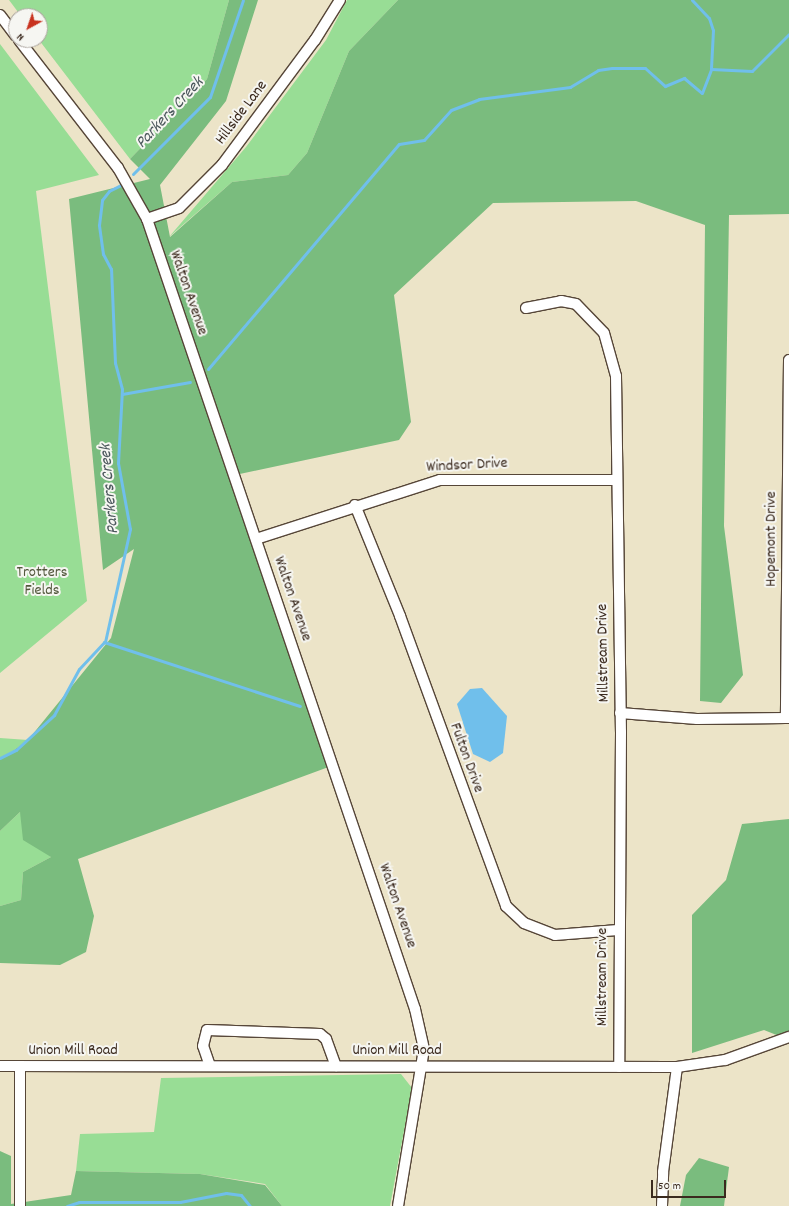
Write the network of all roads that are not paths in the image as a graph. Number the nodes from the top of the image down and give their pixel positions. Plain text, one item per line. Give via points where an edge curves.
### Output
1 (340, 0) edge
2 (0, 16) edge
3 (8, 26) edge
4 (25, 48) edge
5 (147, 219) junction
6 (526, 308) dead end
7 (789, 360) edge
8 (617, 480) junction
9 (355, 505) junction
10 (256, 539) junction
11 (620, 713) junction
12 (788, 718) edge
13 (618, 930) junction
14 (789, 1037) edge
15 (0, 1066) edge
16 (20, 1066) junction
17 (210, 1066) junction
18 (336, 1066) junction
19 (421, 1066) junction
20 (618, 1067) junction
21 (677, 1067) junction
22 (20, 1206) edge
23 (398, 1206) edge
24 (662, 1206) edge

1 - 5 street, Hillside Lane via 315,40 222,165 179,208
2 - 3 street
4 - 5 street, Walton Avenue via 118,168
5 - 10 street, Walton Avenue
6 - 8 street, Millstream Drive via 561,301 576,304 604,333 616,376
7 - 12 street, Hopemont Drive
8 - 9 street, Windsor Drive via 440,480
8 - 11 street, Millstream Drive
9 - 10 street, Windsor Drive
9 - 13 street, Fulton Drive via 400,616 506,906 524,923 555,935
10 - 19 street, Walton Avenue via 416,1009 423,1036
11 - 12 street, Hopemont Drive via 697,719
11 - 13 street, Millstream Drive
13 - 20 street, Millstream Drive
14 - 21 street, Union Mill Road via 726,1060
15 - 16 street, Union Mill Road
16 - 17 street, Union Mill Road
16 - 22 street
17 - 18 street, Union Mill Road
17 - 18 street via 203,1046 207,1030 320,1034 326,1038
18 - 19 street, Union Mill Road
19 - 20 street, Union Mill Road
19 - 23 street, Walton Avenue
20 - 21 street, Union Mill Road
21 - 24 street via 663,1172

